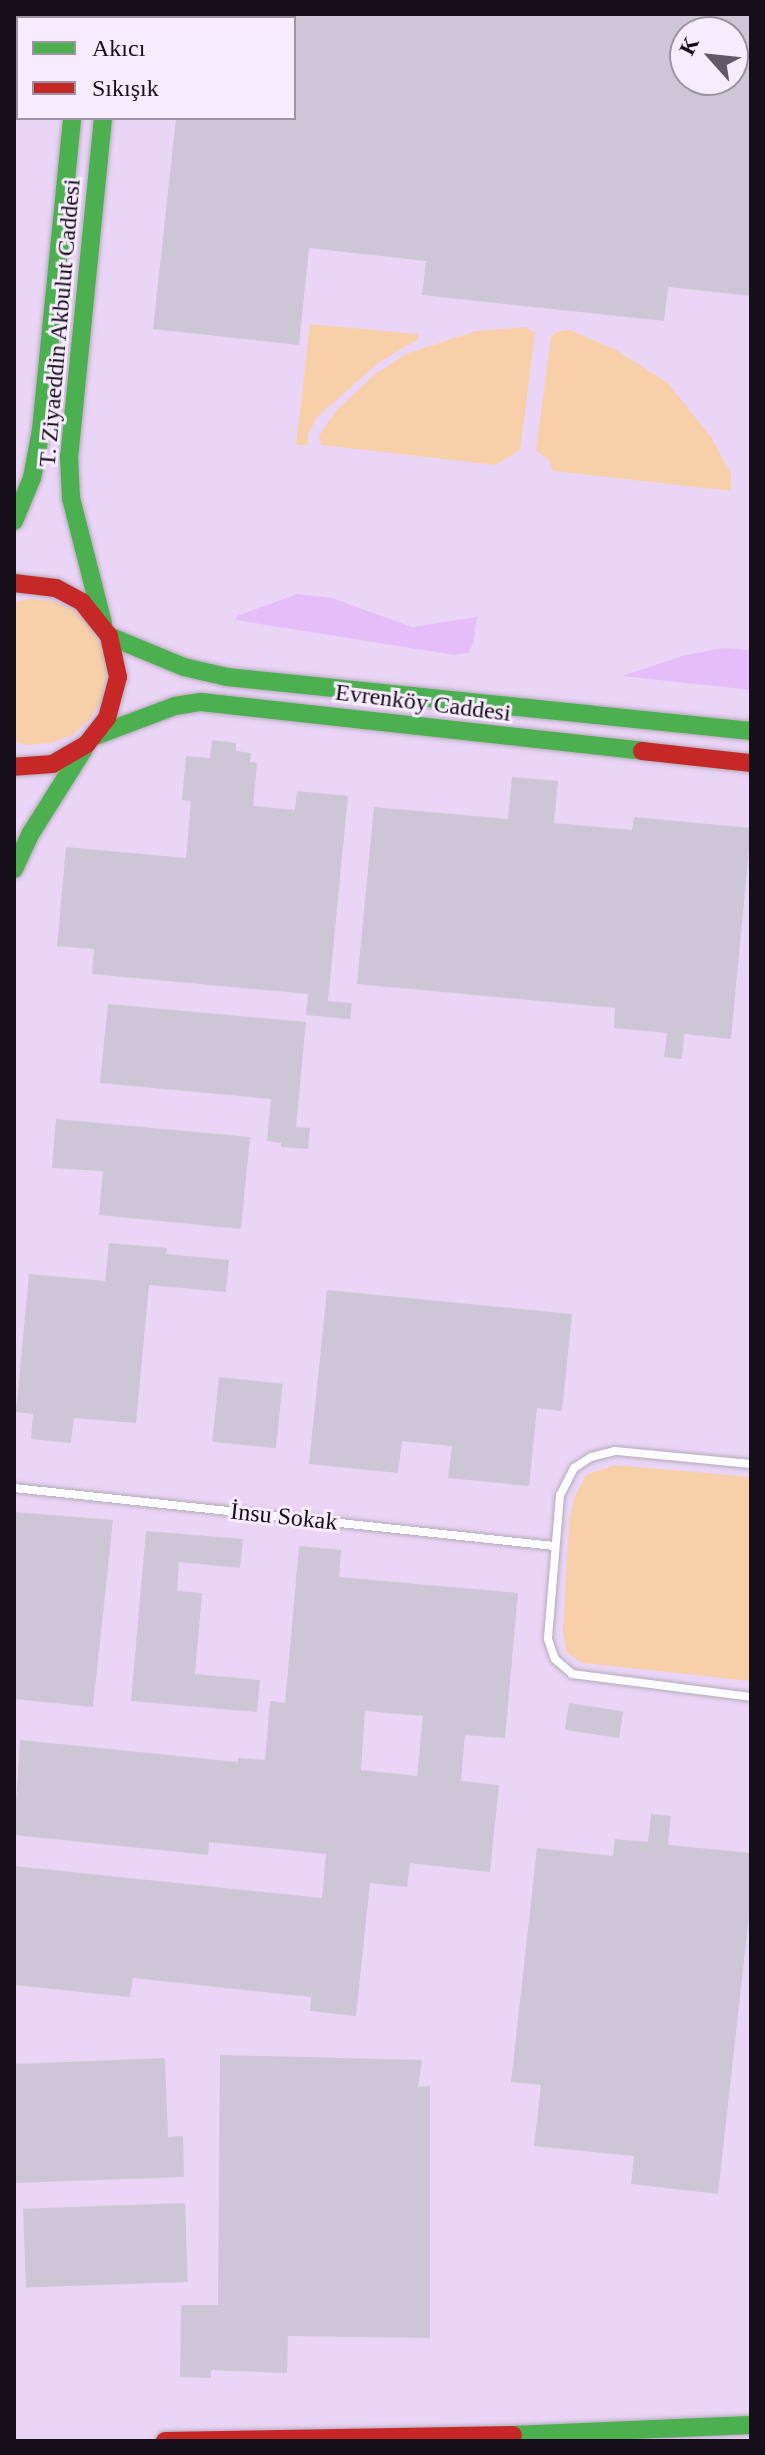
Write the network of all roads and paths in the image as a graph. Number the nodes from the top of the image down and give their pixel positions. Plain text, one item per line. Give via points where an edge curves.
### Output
1 (72, 120) edge
2 (103, 120) edge
3 (14, 521) edge
4 (14, 583) edge
5 (106, 630) junction
6 (751, 731) edge
7 (91, 740) junction
8 (751, 763) edge
9 (14, 767) edge
10 (14, 869) edge
11 (751, 1464) edge
12 (14, 1488) edge
13 (554, 1546) junction
14 (751, 1697) edge
15 (751, 2425) edge
16 (165, 2441) edge

1 - 3 street, T. Ziyaeddin Akbulut Caddesi via 41,430 32,478
2 - 5 street, T. Ziyaeddin Akbulut Caddesi via 69,456 71,498
4 - 5 street, Evrenköy Caddesi via 42,584 70,594
5 - 6 street, Evrenköy Caddesi via 184,667 227,677
5 - 7 street, T. Ziyaeddin Akbulut Caddesi via 117,663 116,692 107,718
7 - 8 street, Evrenköy Caddesi via 175,706 215,703
7 - 9 street, Evrenköy Caddesi via 53,764
7 - 10 street, T. Ziyaeddin Akbulut Caddesi
11 - 13 lane via 615,1451 591,1457 574,1468 563,1486
12 - 13 lane, İnsu Sokak
13 - 14 lane via 548,1639 549,1650 563,1667 594,1679
15 - 16 street via 533,2435

